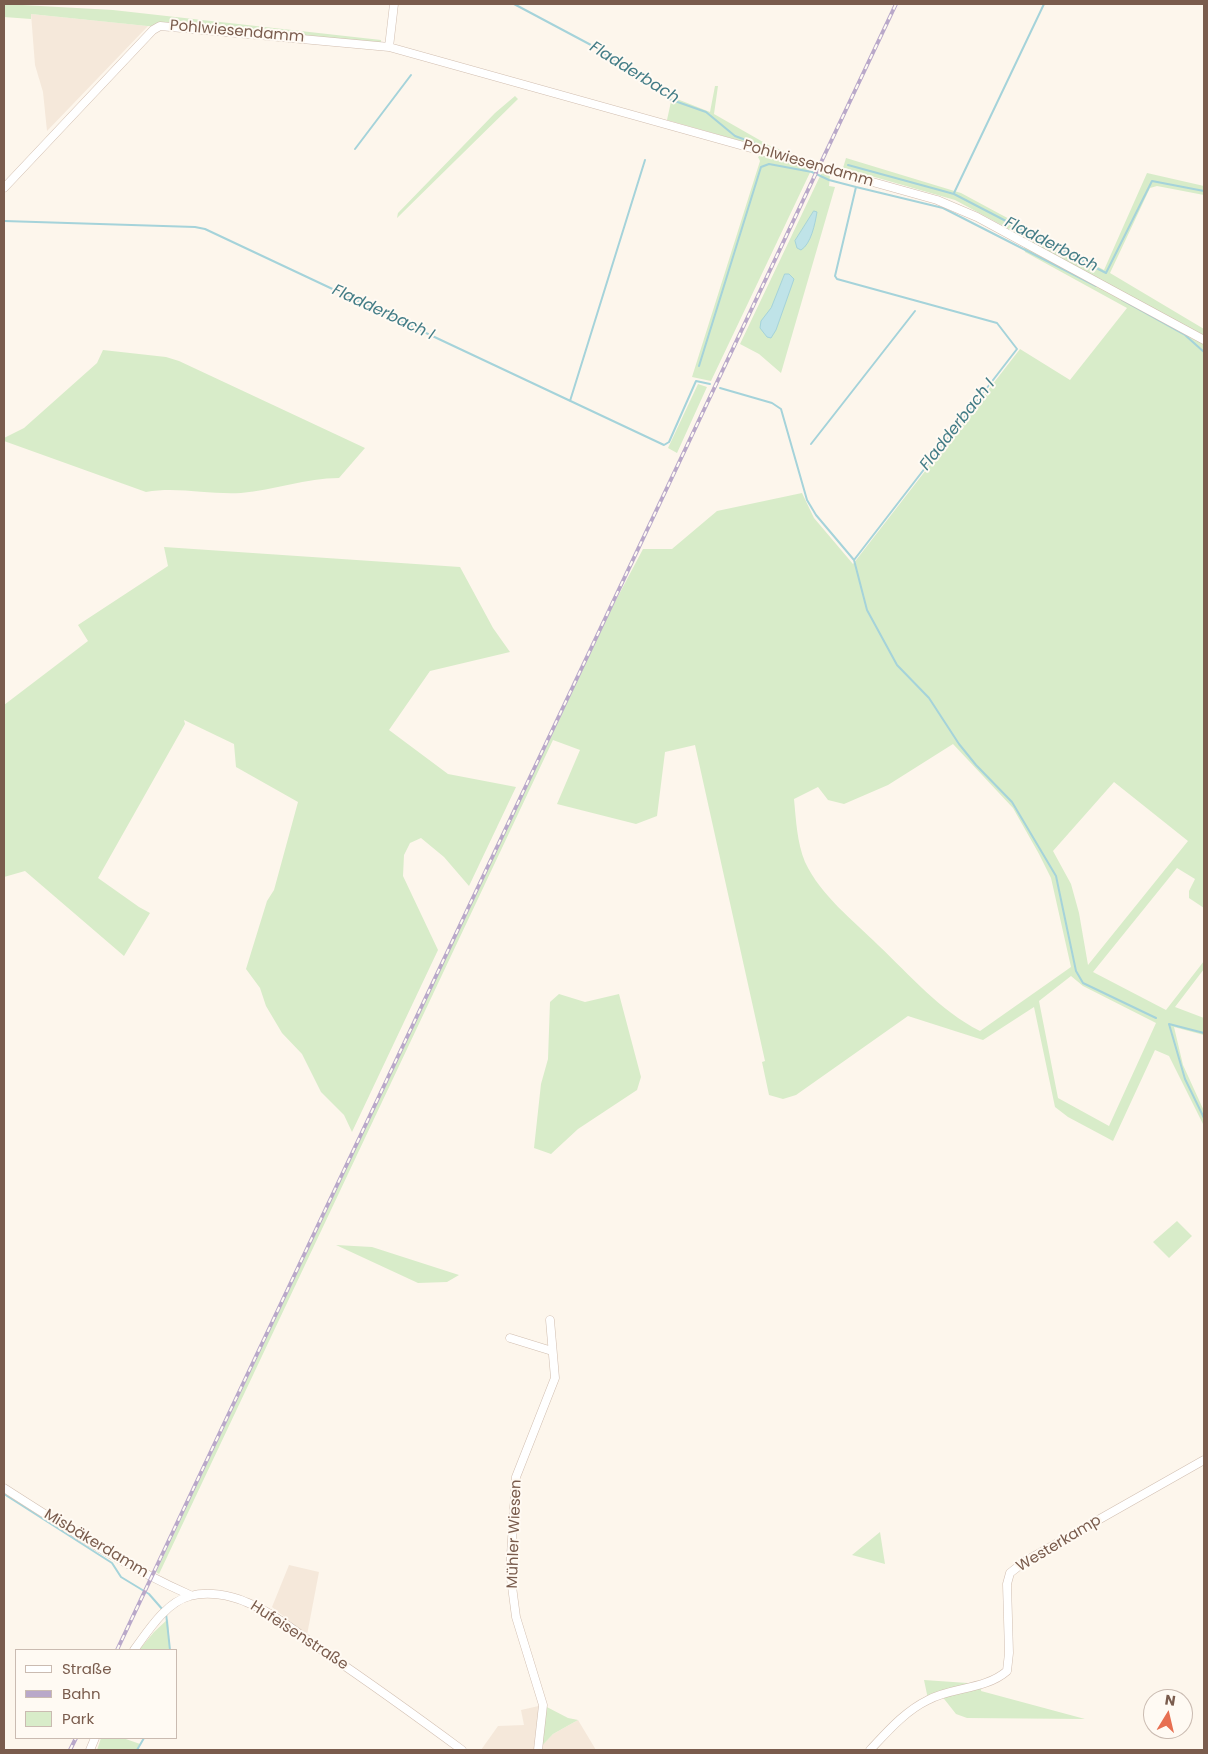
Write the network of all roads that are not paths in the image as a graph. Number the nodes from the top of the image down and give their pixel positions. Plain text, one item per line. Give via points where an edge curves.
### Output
1 (394, 4) edge
2 (389, 47) junction
3 (4, 188) edge
4 (1204, 340) edge
5 (550, 1320) dead end
6 (510, 1338) dead end
7 (552, 1351) junction
8 (1204, 1460) edge
9 (4, 1488) edge
10 (190, 1596) junction
11 (135, 1649) edge
12 (462, 1750) edge
13 (538, 1750) edge
14 (870, 1750) edge

1 - 2 street
2 - 3 street, Pohlwiesendamm via 160,26 141,42
2 - 4 street, Pohlwiesendamm via 957,207
5 - 7 street, Mühler Wiesen
6 - 7 street
7 - 13 street, Mühler Wiesen via 555,1378 519,1466 512,1517 512,1593 516,1617 544,1705
8 - 14 street, Westerkamp via 1010,1573 1007,1584 1007,1672 982,1684 928,1699 908,1713
9 - 10 street, Misbäkerdamm via 106,1554
10 - 11 street, Hufeisenstraße via 165,1612
10 - 12 street, Hufeisenstraße via 217,1594 248,1602 295,1631

